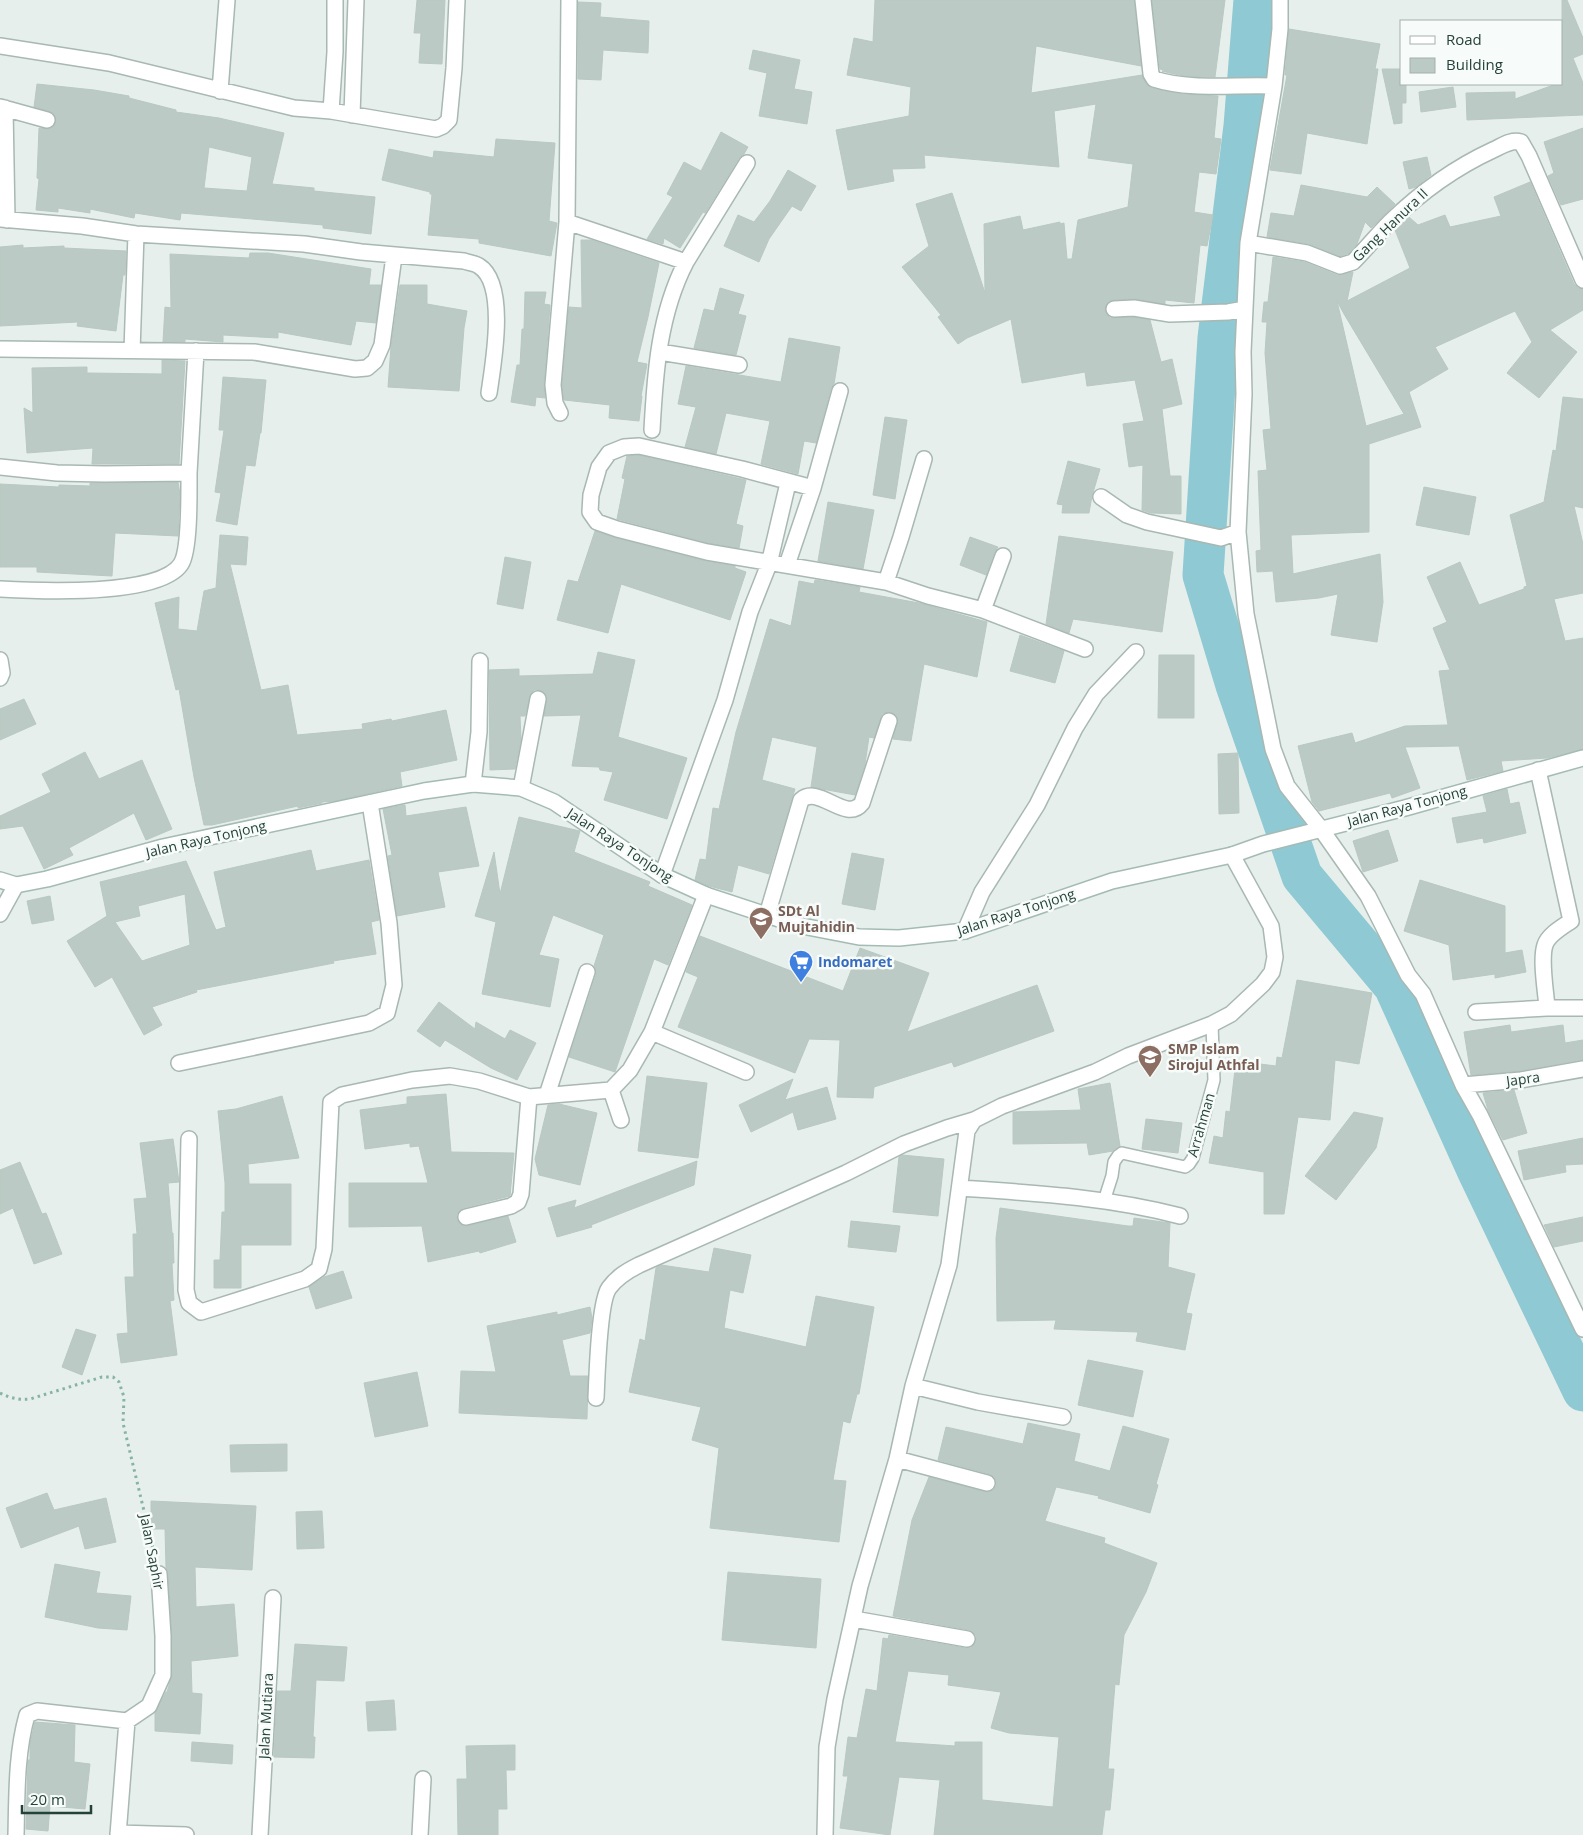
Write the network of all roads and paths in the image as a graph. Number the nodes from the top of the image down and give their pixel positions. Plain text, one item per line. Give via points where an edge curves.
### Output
1 (227, 0) edge
2 (335, 0) edge
3 (356, 0) edge
4 (456, 0) edge
5 (569, 0) edge
6 (1143, 0) edge
7 (1280, 0) edge
8 (0, 46) edge
9 (1274, 86) junction
10 (220, 91) junction
11 (3, 108) edge
12 (331, 110) junction
13 (352, 115) junction
14 (47, 120) dead end
15 (747, 163) dead end
16 (4, 219) edge
17 (568, 222) junction
18 (136, 234) junction
19 (1248, 243) junction
20 (394, 256) junction
21 (686, 262) junction
22 (1583, 280) edge
23 (1114, 309) dead end
24 (1245, 309) junction
25 (0, 349) edge
26 (132, 351) junction
27 (196, 351) junction
28 (660, 352) junction
29 (739, 365) dead end
30 (840, 391) dead end
31 (488, 393) dead end
32 (560, 413) dead end
33 (652, 430) dead end
34 (924, 459) dead end
35 (0, 467) edge
36 (189, 473) junction
37 (788, 482) junction
38 (813, 488) junction
39 (1101, 497) dead end
40 (1238, 532) junction
41 (1003, 556) dead end
42 (769, 564) junction
43 (787, 565) junction
44 (886, 582) junction
45 (0, 589) edge
46 (983, 610) junction
47 (1085, 649) dead end
48 (1136, 652) dead end
49 (0, 660) edge
50 (480, 661) dead end
51 (0, 678) edge
52 (538, 699) dead end
53 (889, 721) dead end
54 (1583, 758) edge
55 (1538, 770) junction
56 (473, 784) junction
57 (522, 788) junction
58 (370, 803) junction
59 (1321, 829) junction
60 (1232, 855) junction
61 (662, 875) junction
62 (0, 880) edge
63 (16, 885) junction
64 (706, 895) junction
65 (0, 914) edge
66 (768, 915) junction
67 (1577, 919) edge
68 (965, 931) junction
69 (587, 972) dead end
70 (1548, 1008) junction
71 (1583, 1008) edge
72 (1476, 1012) dead end
73 (1212, 1024) junction
74 (652, 1032) junction
75 (179, 1063) dead end
76 (1583, 1069) edge
77 (746, 1072) dead end
78 (1463, 1085) junction
79 (611, 1090) junction
80 (547, 1095) junction
81 (529, 1097) junction
82 (621, 1120) dead end
83 (974, 1120) junction
84 (189, 1139) dead end
85 (960, 1188) junction
86 (1104, 1201) junction
87 (1180, 1216) dead end
88 (466, 1217) dead end
89 (1583, 1329) edge
90 (913, 1386) junction
91 (0, 1393) edge
92 (596, 1398) dead end
93 (1063, 1417) dead end
94 (896, 1459) junction
95 (987, 1483) dead end
96 (159, 1574) joint
97 (273, 1598) dead end
98 (854, 1619) junction
99 (967, 1639) dead end
100 (127, 1721) junction
101 (423, 1779) dead end
102 (118, 1834) edge
103 (16, 1835) edge
104 (186, 1835) edge
105 (260, 1835) edge
106 (420, 1835) edge
107 (825, 1835) edge

1 - 10 street
2 - 12 street
3 - 13 street
4 - 13 street via 454,68 448,120 443,126 436,129
5 - 17 street
6 - 9 street via 1154,79 1232,87
7 - 9 street
8 - 10 street via 108,63
9 - 19 street
10 - 12 street via 294,108
11 - 14 street
11 - 16 street
12 - 13 street
15 - 21 street
16 - 18 street
17 - 21 street
17 - 32 street via 553,385
18 - 20 street via 304,244
18 - 26 street
19 - 22 street, Gang Hanura II via 1307,253 1340,266 1346,265 1353,262 1432,185 1479,156 1516,141 1521,142 1529,156
19 - 24 street
20 - 27 street via 382,345 375,361 366,368 355,369 254,352
20 - 31 street via 464,261 484,270 495,298 497,323
21 - 28 street via 674,284
23 - 24 street via 1134,308 1170,314
24 - 40 street
25 - 26 street
26 - 27 street
27 - 36 street
28 - 29 street
28 - 33 street via 655,375
30 - 38 street
34 - 44 street
35 - 36 street via 56,473
36 - 45 street via 186,544 181,564 168,575 140,584 96,590
37 - 38 street
37 - 42 street
37 - 42 street via 639,446 609,453 599,468 591,495 590,512 597,522 707,552
38 - 43 street
39 - 40 street via 1127,515 1147,522 1222,538
40 - 59 street via 1246,614 1273,749 1287,786
41 - 46 street
42 - 43 street
42 - 61 street via 750,612 725,700
43 - 44 street
44 - 46 street
46 - 47 street
48 - 68 street via 1096,694 1075,728 1037,805 982,892
49 - 51 street
50 - 56 street via 479,732
52 - 57 street
53 - 66 street via 858,808 843,808 814,797 801,800
54 - 55 street, Jalan Raya Tonjong
55 - 59 street, Jalan Raya Tonjong
55 - 67 street
56 - 57 street, Jalan Raya Tonjong
56 - 58 street, Jalan Raya Tonjong
57 - 61 street, Jalan Raya Tonjong via 554,802
58 - 63 street, Jalan Raya Tonjong via 163,847
58 - 75 street via 390,932 394,985 387,1013 369,1023
59 - 60 street, Jalan Raya Tonjong
59 - 78 street via 1368,896 1408,975 1423,994
60 - 68 street, Jalan Raya Tonjong via 1112,881
60 - 73 street via 1271,926 1275,957 1272,972 1263,984 1231,1014
61 - 64 street, Jalan Raya Tonjong
62 - 63 street, Jalan Raya Tonjong
63 - 65 street
64 - 66 street, Jalan Raya Tonjong
64 - 74 street
66 - 68 street, Jalan Raya Tonjong via 797,925 859,937 899,938
67 - 70 street via 1552,935 1545,944
69 - 80 street
70 - 71 street
70 - 72 street
73 - 83 street via 1024,1097
73 - 86 lane, Arrahman via 1214,1080 1193,1158 1185,1167 1122,1153 1114,1162
74 - 77 street
74 - 79 street via 630,1070
76 - 78 street, Japra via 1521,1080
78 - 89 street
79 - 80 street
79 - 82 street
80 - 81 street
81 - 84 street via 479,1081 450,1076 351,1093 331,1102 324,1248 319,1269 304,1279 200,1312 189,1303 186,1290
81 - 88 street via 518,1202
83 - 85 street via 967,1131
83 - 92 street via 904,1144 620,1276 608,1290 602,1311
85 - 86 street
85 - 90 street via 948,1265
86 - 87 street
90 - 93 street via 978,1402
90 - 94 street
91 - 96 path, Jalan Saphir via 14,1399 30,1399 102,1377 119,1382 124,1397 123,1423
94 - 95 street
94 - 98 street via 860,1586
96 - 100 street, Jalan Saphir via 163,1676 149,1706
97 - 105 street, Jalan Mutiara
98 - 99 street
98 - 107 street via 827,1747
100 - 102 street
100 - 103 street via 37,1711 27,1715 18,1761
101 - 106 street
102 - 104 street

